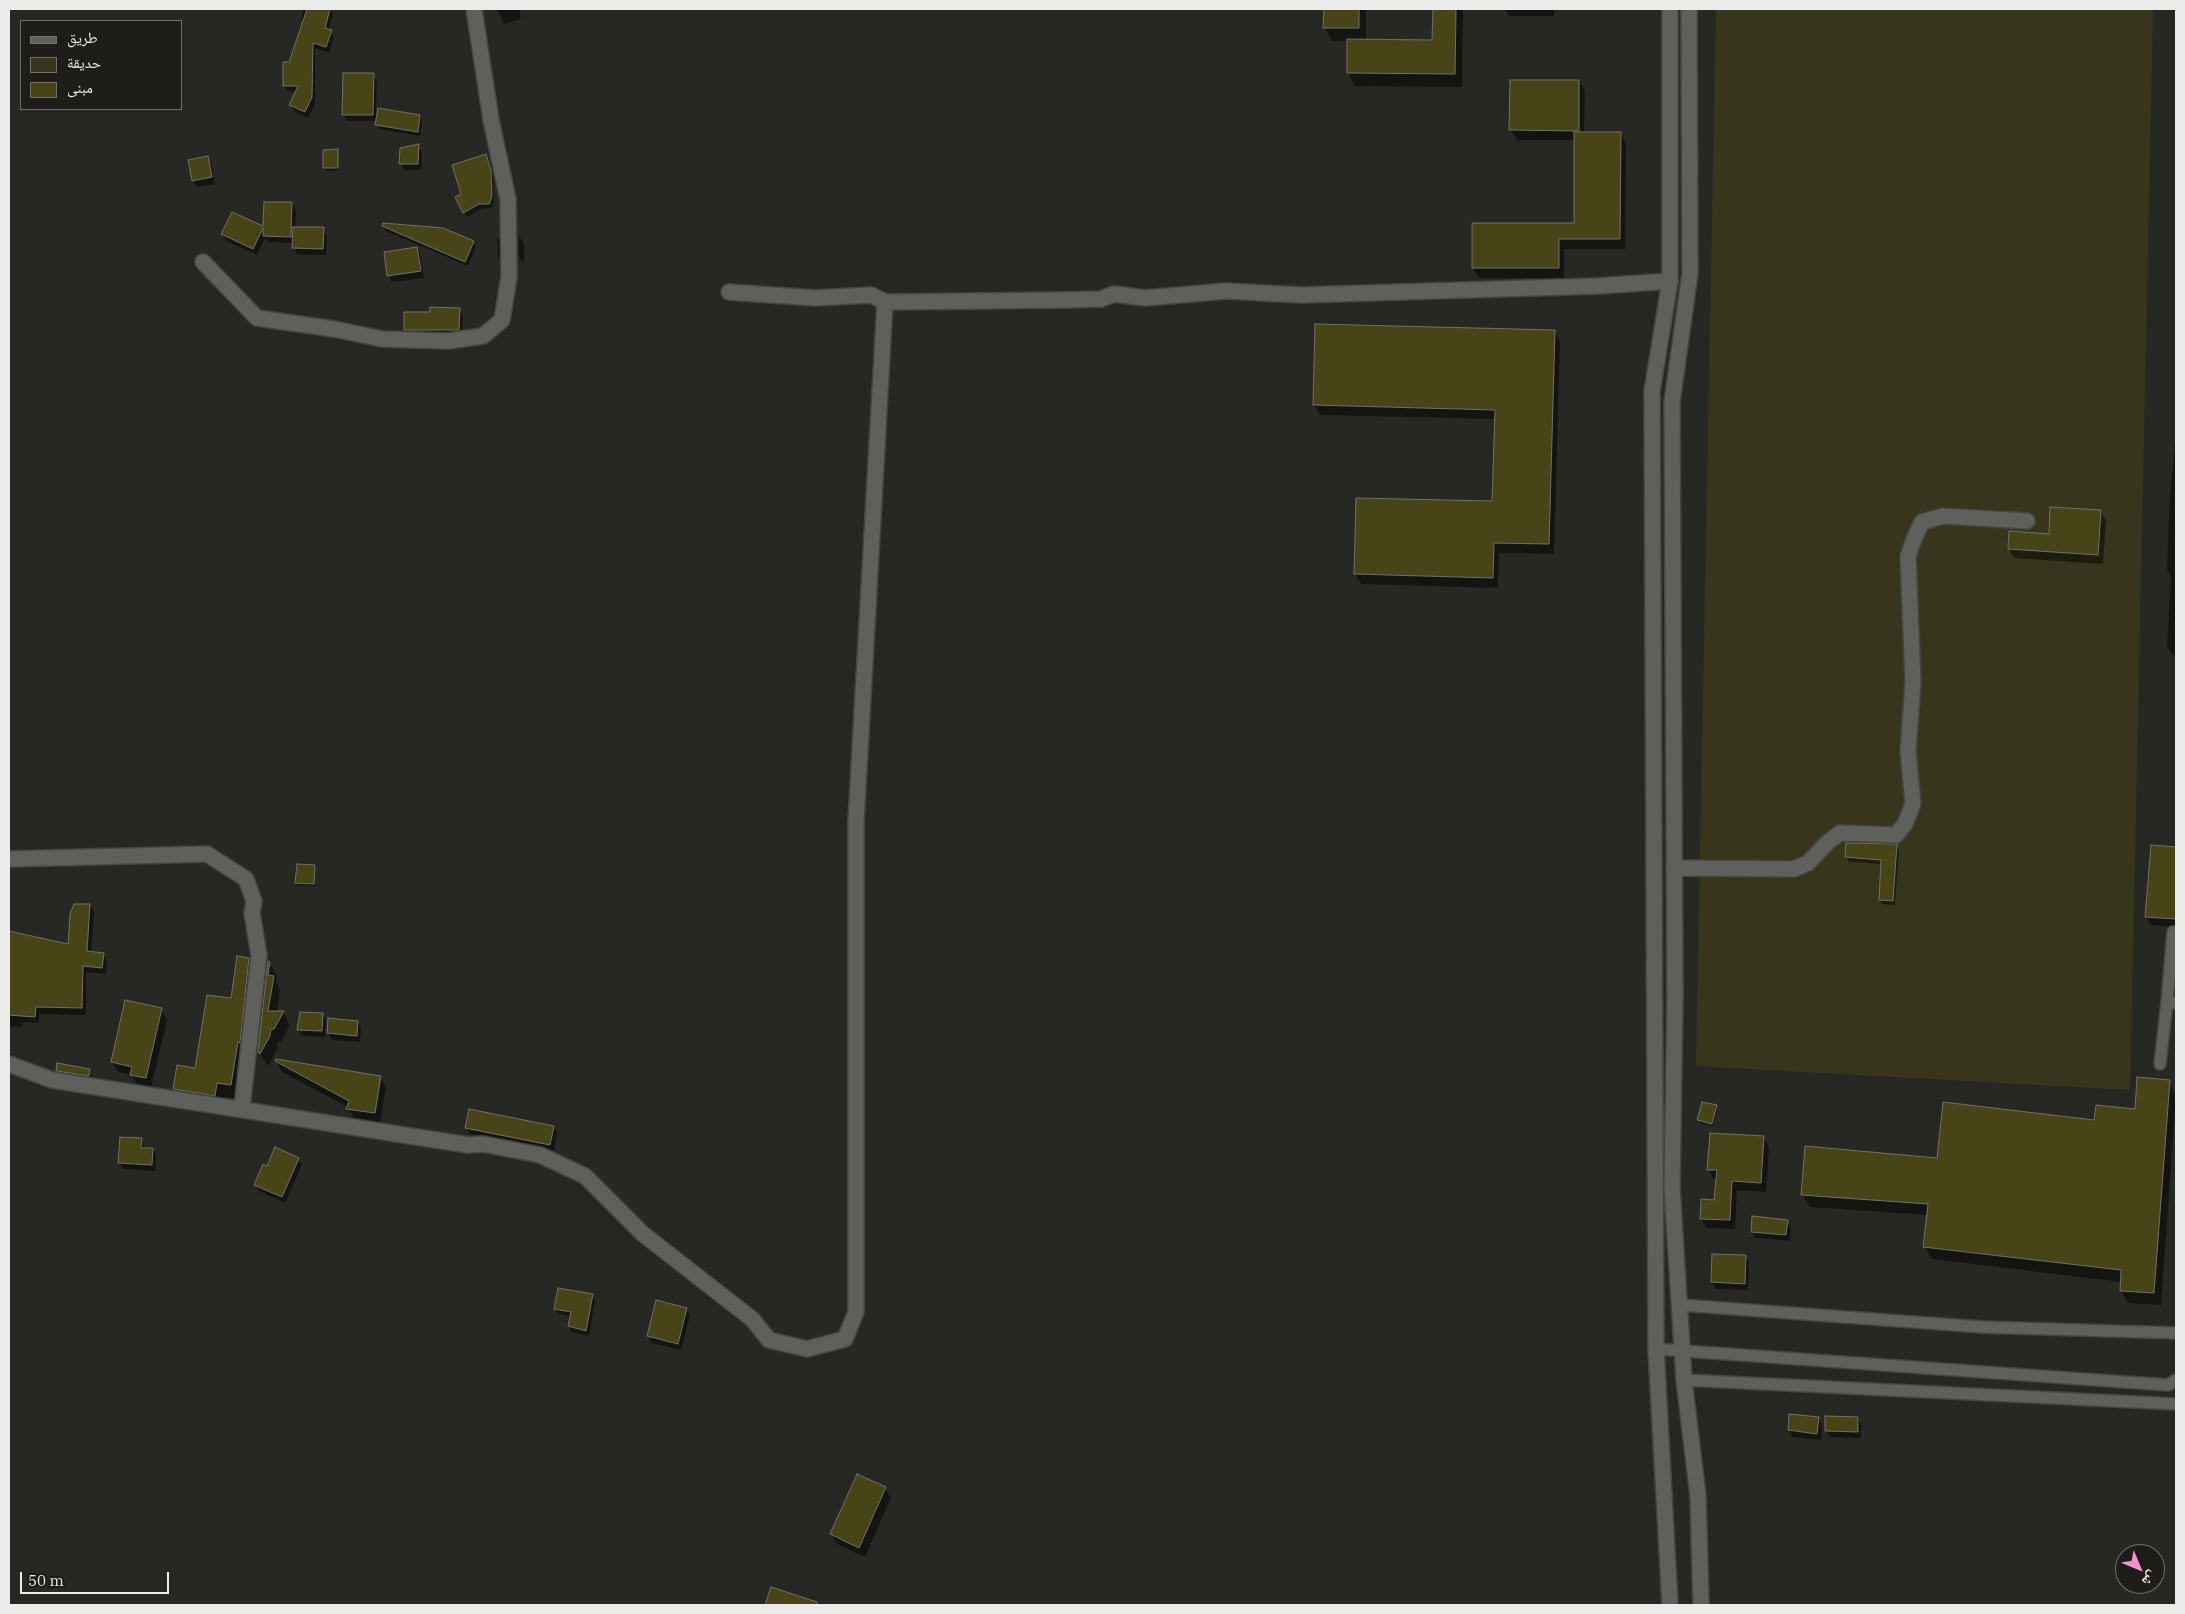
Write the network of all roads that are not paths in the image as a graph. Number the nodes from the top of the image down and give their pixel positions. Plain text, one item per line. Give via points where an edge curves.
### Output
1 (474, 9) edge
2 (1670, 9) edge
3 (1689, 9) edge
4 (203, 262) dead end
5 (1670, 281) junction
6 (729, 292) dead end
7 (885, 302) junction
8 (2027, 521) dead end
9 (9, 859) edge
10 (1674, 868) junction
11 (2173, 932) dead end
12 (2172, 1002) edge
13 (9, 1064) edge
14 (2160, 1064) dead end
15 (242, 1108) junction
16 (1680, 1305) junction
17 (2176, 1333) edge
18 (1656, 1349) junction
19 (1682, 1349) junction
20 (1684, 1380) junction
21 (2176, 1380) edge
22 (2176, 1404) edge
23 (1670, 1605) edge
24 (1701, 1605) edge

1 - 4 street via 491,120 508,199 509,278 502,320 483,336 448,341 382,339 257,318
2 - 5 street
3 - 10 street via 1690,273 1672,402
5 - 7 street via 1321,294 1226,291 1145,298 1114,294 1101,299
5 - 18 street via 1652,391
6 - 7 street via 815,298 871,295
7 - 15 street via 856,820 856,1312 845,1339 807,1349 768,1340 752,1320 643,1234 585,1176 540,1155
8 - 10 street via 1943,516 1922,522 1914,539 1908,556 1913,682 1908,751 1913,804 1905,824 1896,835 1840,833 1808,863 1794,869
9 - 15 street via 207,854 246,879 254,901 252,913 260,955
10 - 16 street via 1672,1188
11 - 12 lane
12 - 14 lane
13 - 15 street via 52,1080
16 - 17 lane via 1982,1327
16 - 19 street
18 - 19 lane
18 - 23 street
19 - 20 street
19 - 21 lane via 2168,1385
20 - 22 lane
20 - 24 street via 1698,1496

